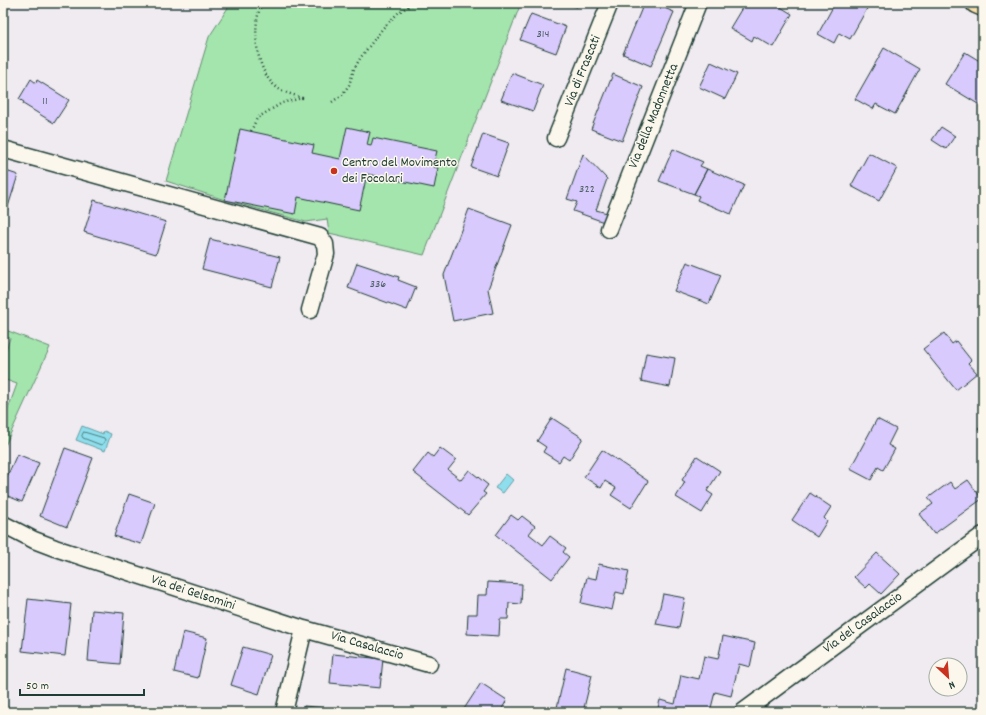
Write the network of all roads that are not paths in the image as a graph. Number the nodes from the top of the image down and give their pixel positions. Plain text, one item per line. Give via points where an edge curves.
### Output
1 (610, 3) edge
2 (698, 3) edge
3 (976, 3) edge
4 (983, 6) edge
5 (556, 138) dead end
6 (3, 148) edge
7 (609, 229) dead end
8 (310, 310) dead end
9 (3, 524) edge
10 (983, 535) edge
11 (304, 629) junction
12 (429, 664) dead end
13 (284, 712) edge
14 (743, 712) edge

1 - 5 street, Via di Frascati
2 - 7 street, Via della Madonnetta
3 - 4 main road
6 - 8 street via 320,237 326,244 326,254
9 - 11 street, Via dei Gelsomini via 48,546
10 - 14 street, Via del Casalaccio
11 - 12 street, Via Casalaccio
11 - 13 street

